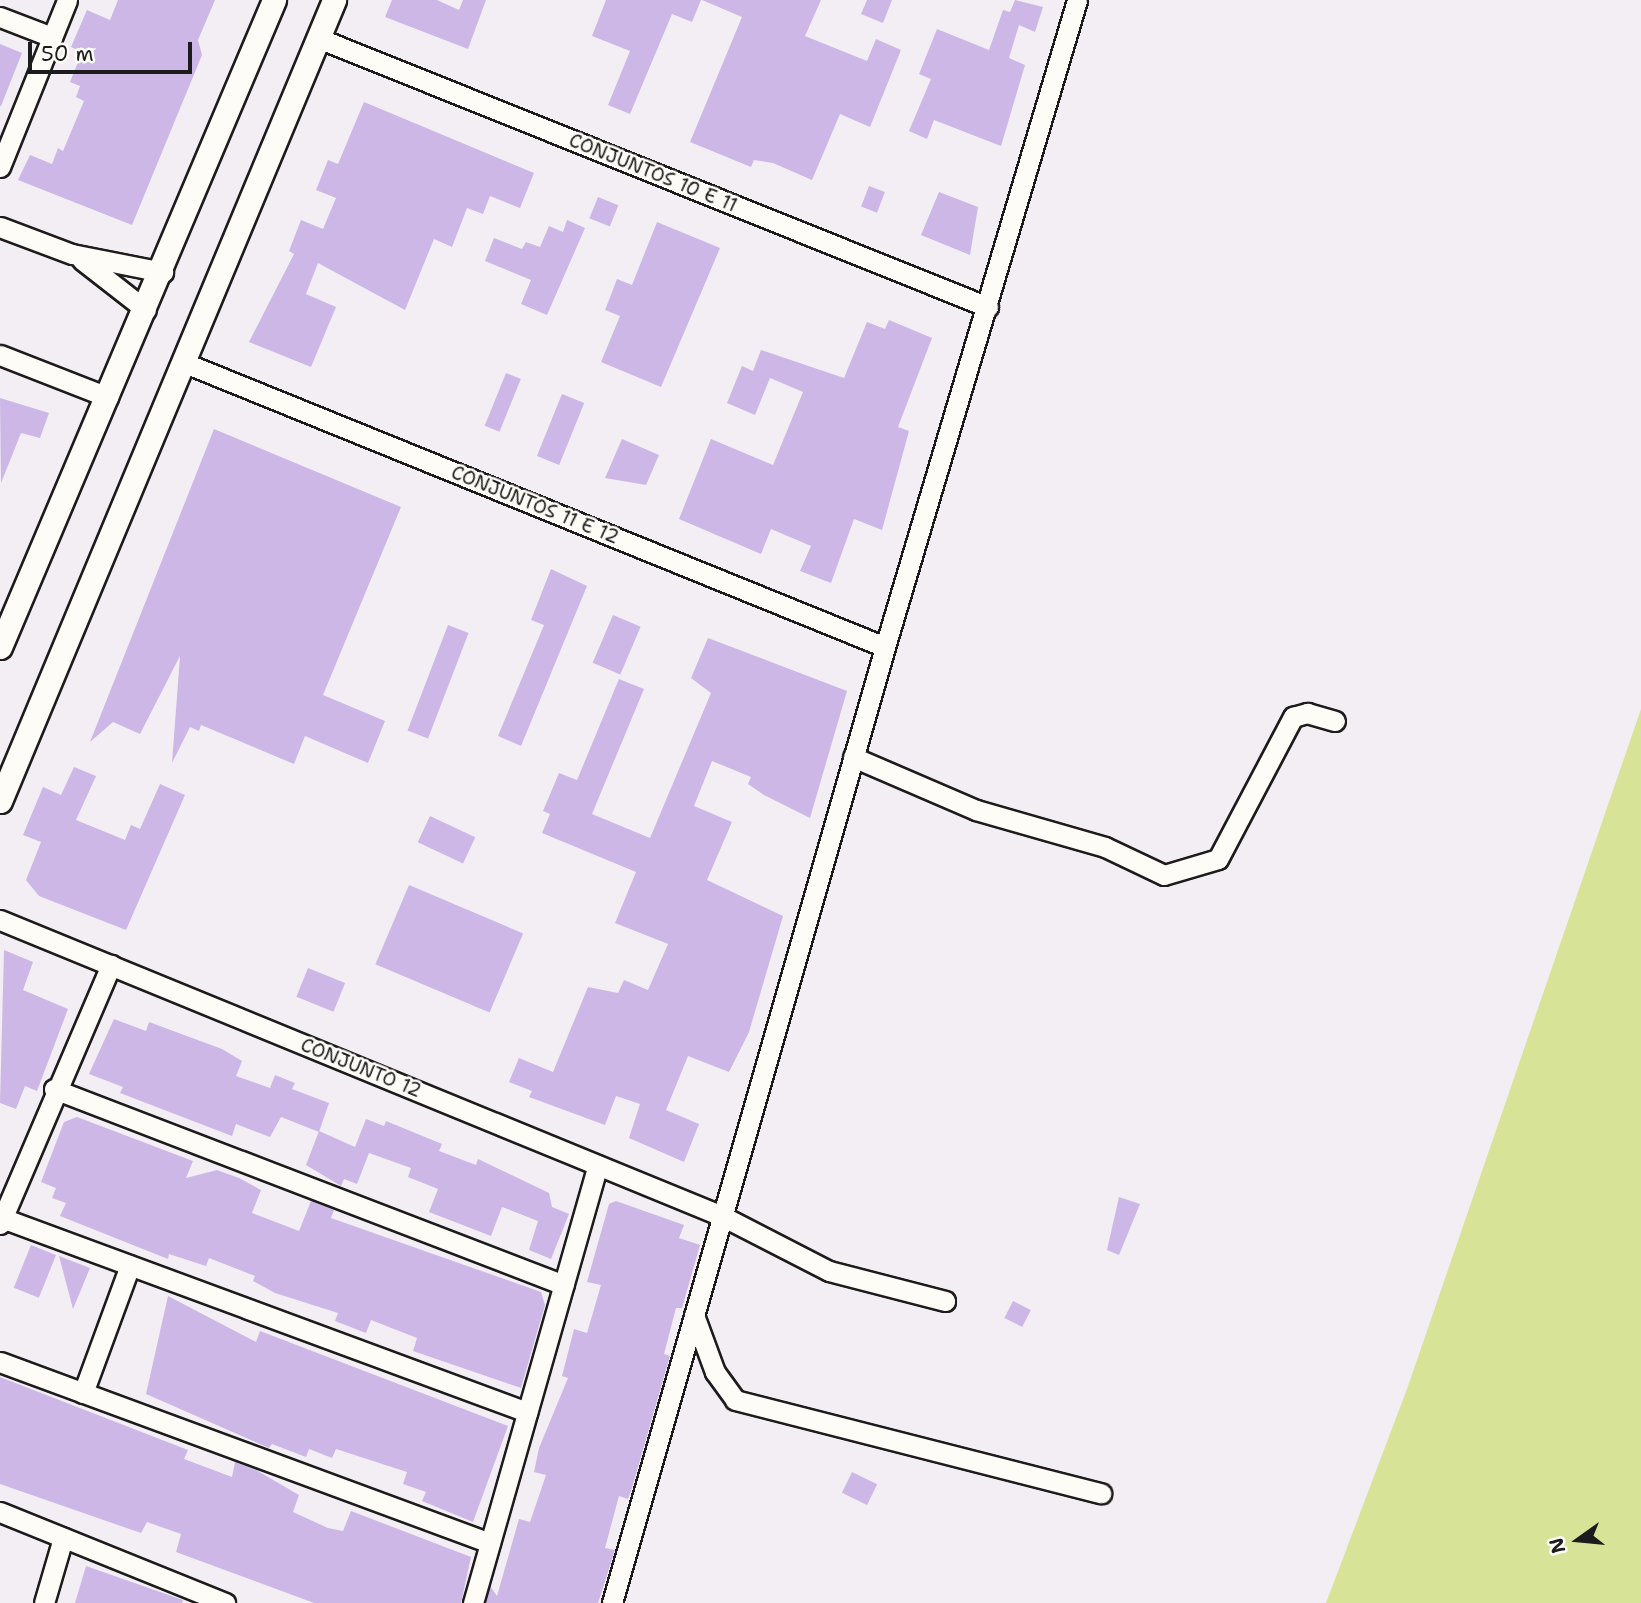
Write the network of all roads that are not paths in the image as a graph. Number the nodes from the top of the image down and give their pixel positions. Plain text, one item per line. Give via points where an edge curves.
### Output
1 (67, 0) edge
2 (274, 0) edge
3 (334, 0) edge
4 (1077, 0) edge
5 (0, 17) edge
6 (52, 37) junction
7 (318, 38) junction
8 (0, 167) edge
9 (0, 227) edge
10 (72, 254) junction
11 (163, 272) junction
12 (988, 307) junction
13 (146, 310) junction
14 (0, 355) edge
15 (185, 363) junction
16 (108, 397) junction
17 (0, 647) edge
18 (884, 647) junction
19 (1335, 721) dead end
20 (853, 757) junction
21 (0, 801) edge
22 (0, 920) edge
23 (111, 965) junction
24 (54, 1089) junction
25 (598, 1165) junction
26 (722, 1216) junction
27 (1, 1221) edge
28 (130, 1265) junction
29 (564, 1285) junction
30 (945, 1301) dead end
31 (694, 1315) junction
32 (0, 1362) edge
33 (83, 1393) junction
34 (527, 1412) junction
35 (1101, 1493) dead end
36 (0, 1512) edge
37 (63, 1538) junction
38 (490, 1543) junction
39 (193, 1597) edge
40 (44, 1603) edge
41 (225, 1603) edge
42 (473, 1603) edge
43 (612, 1603) edge

1 - 6 street
2 - 11 street
3 - 7 street
4 - 12 street
5 - 6 street
6 - 8 street
7 - 12 street, CONJUNTOS 10 E 11
7 - 15 street
9 - 10 street
10 - 11 street
10 - 13 street
11 - 13 street
12 - 18 street
13 - 16 street
14 - 16 street
15 - 18 street, CONJUNTOS 11 E 12
15 - 21 street
16 - 17 street
18 - 20 street
19 - 20 street via 1307,713 1293,717 1218,859 1164,875 1105,847 976,810
20 - 26 street
22 - 23 street, CONJUNTO 12
23 - 24 street
23 - 25 street, CONJUNTO 12
24 - 27 street
24 - 29 street
25 - 26 street, CONJUNTO 12
25 - 29 street
26 - 30 street, CONJUNTO 12 via 829,1271
26 - 31 street
27 - 28 street
28 - 33 street
28 - 34 street
29 - 34 street
31 - 35 street via 715,1372 735,1400
31 - 43 street
32 - 33 street
33 - 38 street
34 - 38 street
36 - 37 street
37 - 39 street
37 - 40 street
38 - 42 street
39 - 41 street

